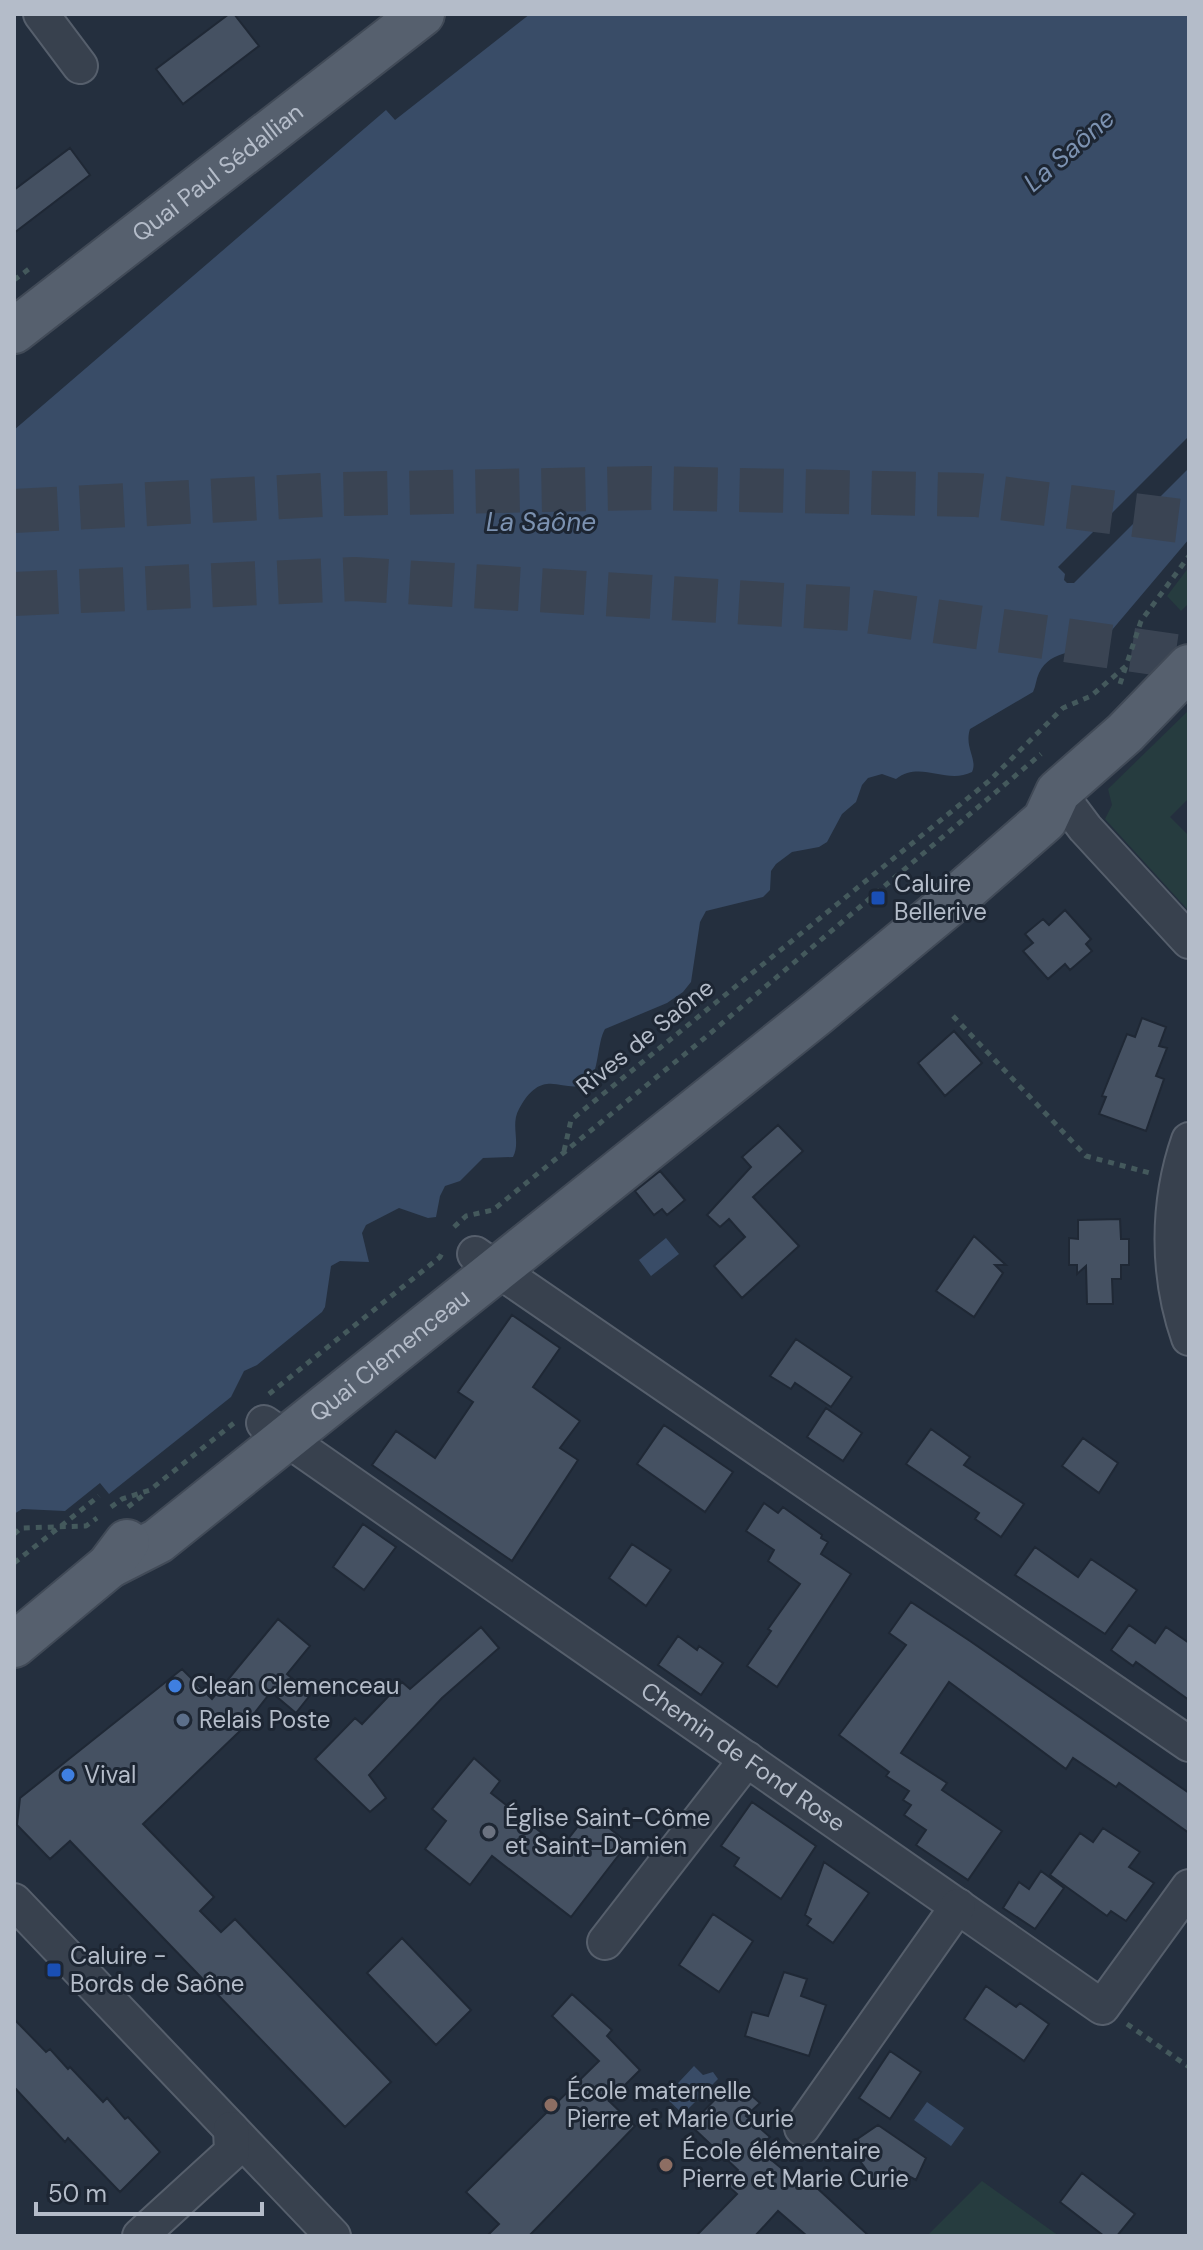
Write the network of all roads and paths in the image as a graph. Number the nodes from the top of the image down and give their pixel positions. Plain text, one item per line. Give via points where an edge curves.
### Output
1 (41, 14) edge
2 (422, 14) edge
3 (80, 66) dead end
4 (14, 331) edge
5 (1189, 556) edge
6 (1126, 666) junction
7 (1189, 667) edge
8 (1117, 690) dead end
9 (1045, 750) dead end
10 (1058, 792) junction
11 (1189, 941) edge
12 (953, 1016) dead end
13 (1189, 1140) edge
14 (564, 1152) junction
15 (1178, 1181) junction
16 (468, 1249) junction
17 (1189, 1338) edge
18 (262, 1421) junction
19 (150, 1490) junction
20 (99, 1496) dead end
21 (110, 1508) dead end
22 (121, 1512) dead end
23 (98, 1517) dead end
24 (58, 1527) junction
25 (14, 1534) edge
26 (14, 1563) edge
27 (14, 1645) edge
28 (1189, 1744) edge
29 (747, 1759) junction
30 (1189, 1887) edge
31 (14, 1901) edge
32 (958, 1906) junction
33 (605, 1942) dead end
34 (1102, 2007) junction
35 (1189, 2067) edge
36 (802, 2128) dead end
37 (231, 2129) junction
38 (140, 2236) edge
39 (333, 2236) edge

1 - 3 street
2 - 4 main road, Quai Paul Sédallian
5 - 6 path via 1141,621
6 - 8 path
6 - 14 path, Rives de Saône via 1091,696 1063,708 989,781 571,1120
7 - 10 main road, Quai Clemenceau
9 - 14 path
10 - 11 street
10 - 16 main road, Quai Clemenceau via 1045,820 950,903 775,1030 656,1126
12 - 15 path via 1086,1156
13 - 15 street
14 - 16 path via 493,1210 466,1216
15 - 17 street via 1174,1264
16 - 18 main road, Quai Clemenceau
16 - 18 path via 440,1257
16 - 28 street
18 - 19 path
18 - 27 main road, Quai Clemenceau via 158,1541 109,1566
18 - 29 street, Chemin de Fond Rose
19 - 21 path
19 - 22 path
20 - 24 path
23 - 24 path via 86,1526
24 - 25 path via 21,1528
24 - 26 path
29 - 32 street, Chemin de Fond Rose
29 - 33 street
30 - 34 street
31 - 37 street
32 - 34 street, Chemin de Fond Rose
32 - 36 street
34 - 35 path
37 - 38 street via 232,2152
37 - 39 street

